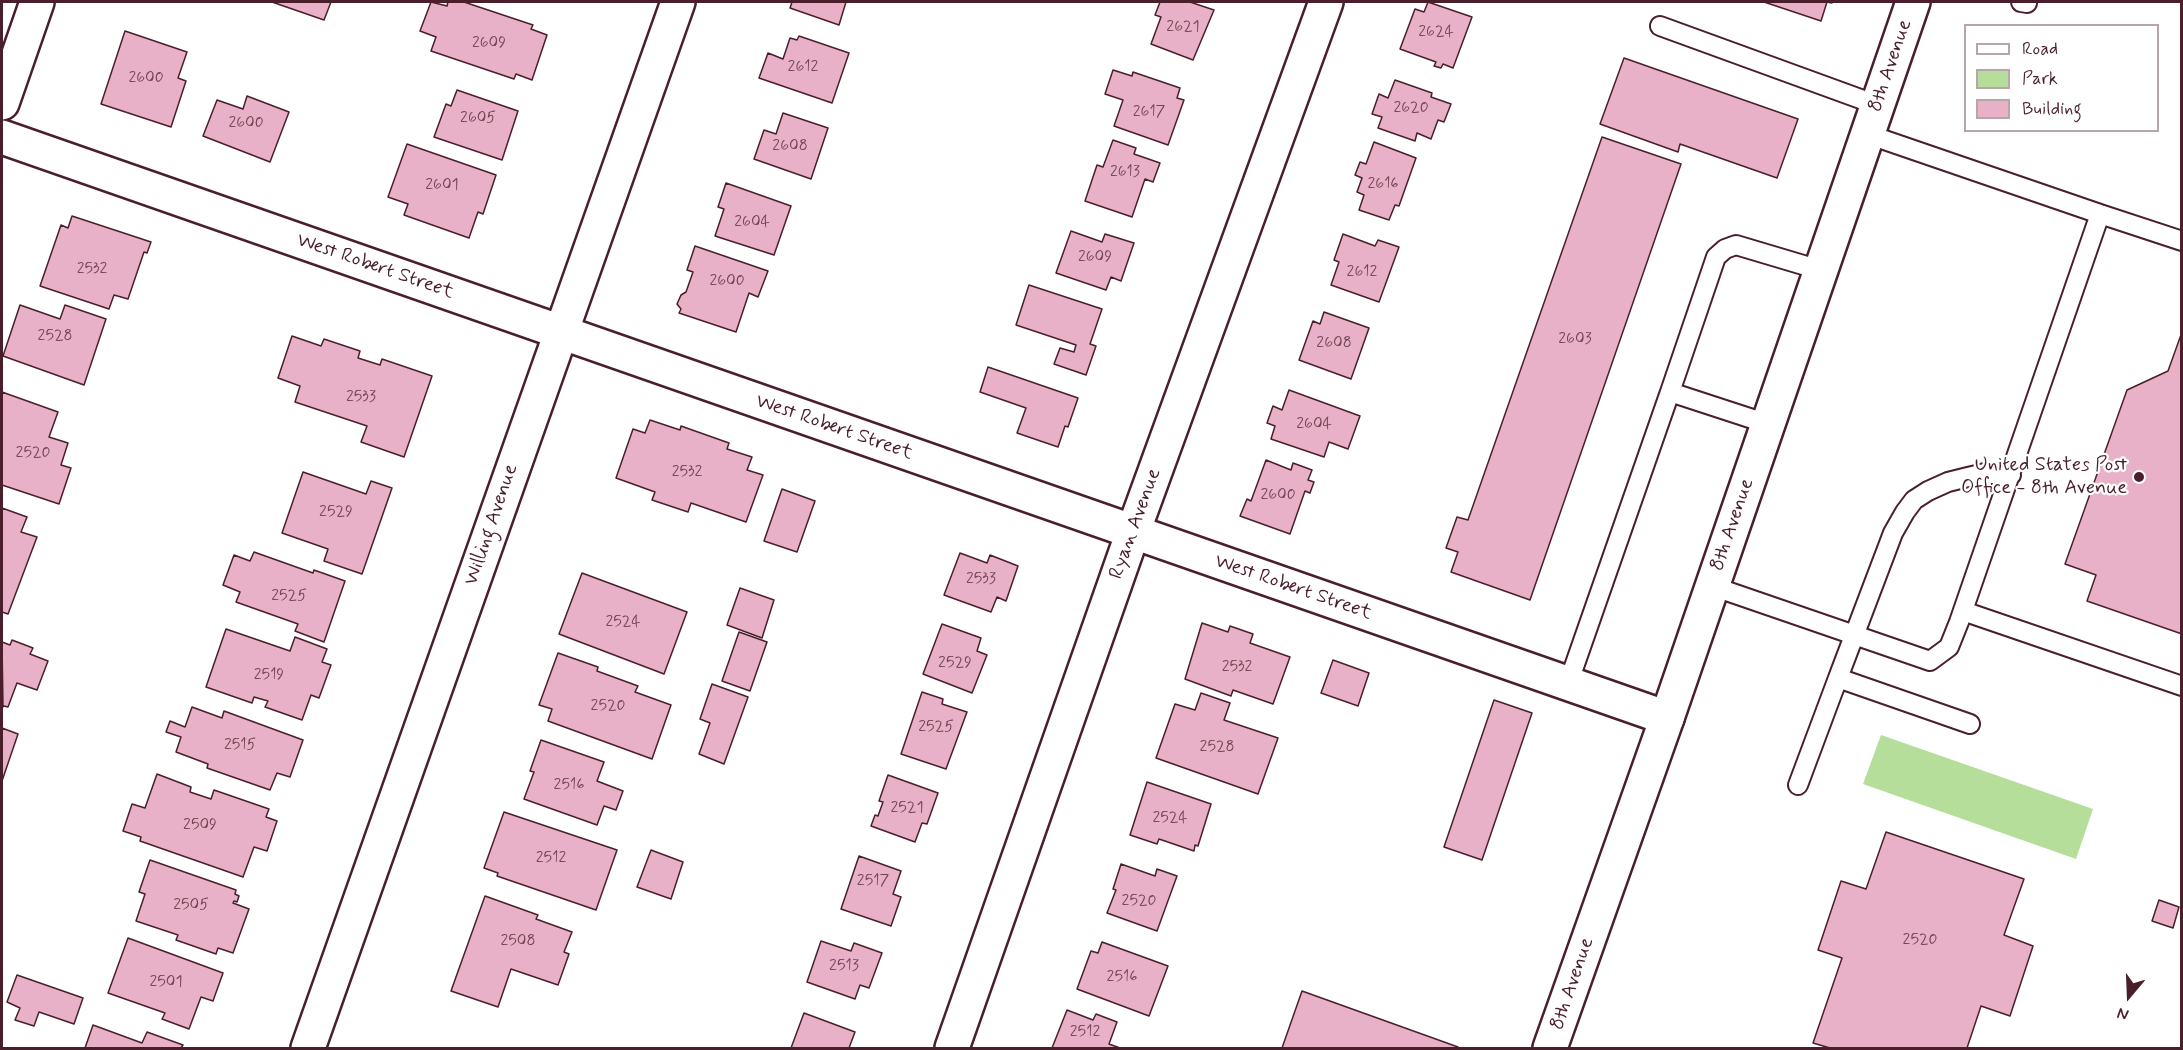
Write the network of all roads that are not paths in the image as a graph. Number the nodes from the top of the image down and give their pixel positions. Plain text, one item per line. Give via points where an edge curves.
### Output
1 (37, 2) edge
2 (678, 2) edge
3 (1326, 2) edge
4 (1913, 2) edge
5 (2021, 2) edge
6 (2027, 2) edge
7 (1660, 26) dead end
8 (2, 103) edge
9 (1872, 119) junction
10 (2, 137) edge
11 (2100, 214) junction
12 (2181, 241) edge
13 (1820, 270) junction
14 (560, 332) junction
15 (1671, 392) junction
16 (1768, 423) junction
17 (2011, 475) junction
18 (1133, 532) junction
19 (1712, 586) junction
20 (1963, 610) junction
21 (1853, 635) junction
22 (1838, 678) junction
23 (1568, 684) junction
24 (2181, 686) edge
25 (1667, 718) junction
26 (1970, 724) dead end
27 (1798, 785) dead end
28 (308, 1048) edge
29 (952, 1048) edge
30 (1550, 1048) edge

1 - 8 street
2 - 14 street, Willing Avenue
3 - 18 street, Ryan Avenue
4 - 9 street, 8th Avenue
5 - 6 lane
7 - 9 lane
9 - 11 lane
9 - 13 street, 8th Avenue
10 - 14 street, West Robert Street
11 - 12 lane
11 - 17 lane
13 - 15 lane via 1736,245 1725,249 1716,257
13 - 16 street, 8th Avenue
14 - 18 street, West Robert Street
14 - 28 street, Willing Avenue
15 - 16 lane
15 - 23 lane
16 - 19 street, 8th Avenue
17 - 20 lane
17 - 21 lane via 1986,473 1948,482 1914,500 1893,533
18 - 23 street, West Robert Street
18 - 29 street, Ryan Avenue
19 - 21 lane
19 - 25 street, 8th Avenue
20 - 21 lane via 1949,647 1930,661
20 - 24 lane
21 - 22 lane
22 - 26 lane
22 - 27 lane
23 - 25 street, West Robert Street
25 - 30 street, 8th Avenue

